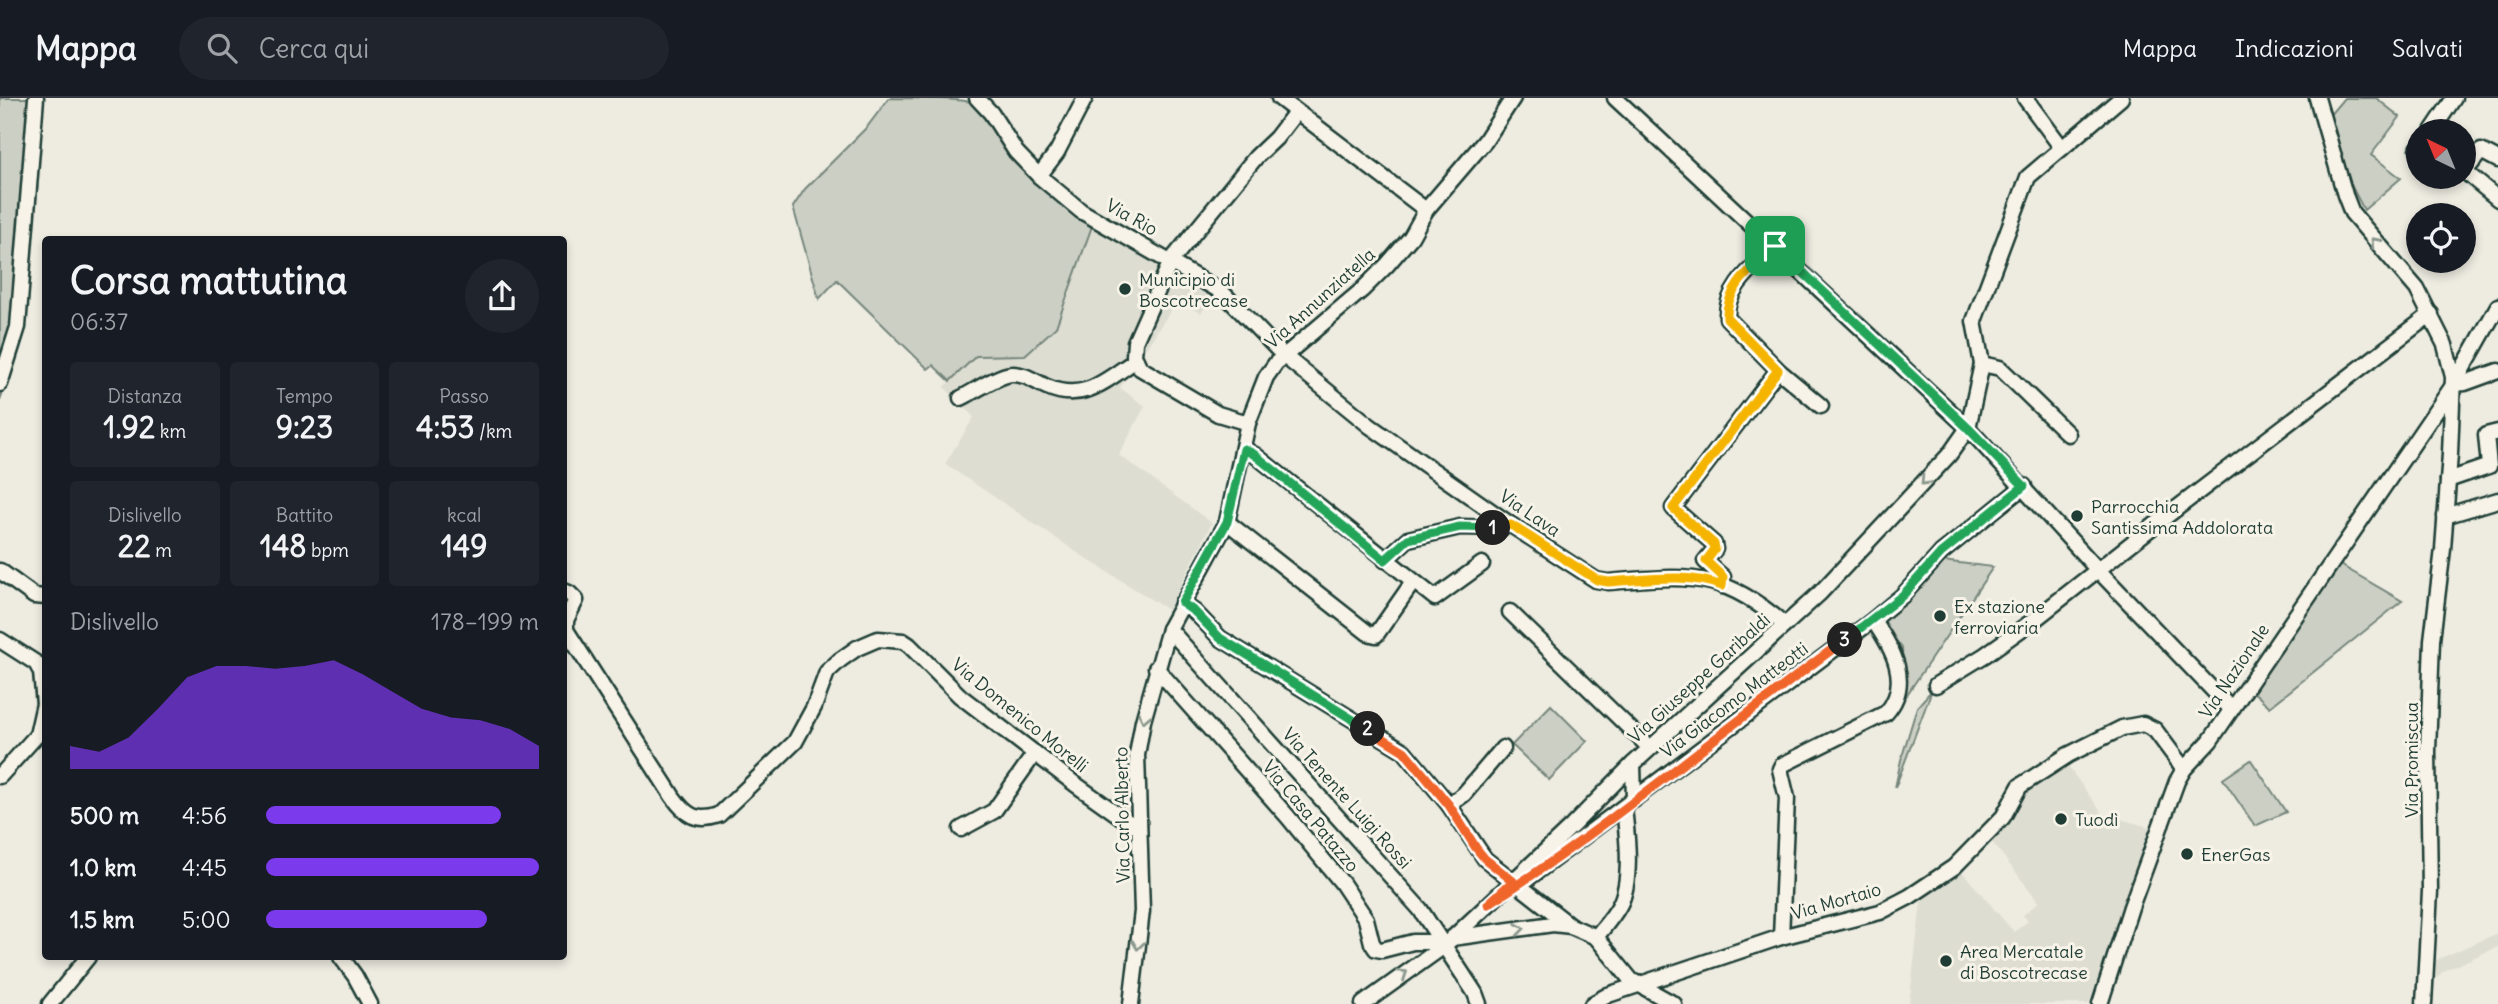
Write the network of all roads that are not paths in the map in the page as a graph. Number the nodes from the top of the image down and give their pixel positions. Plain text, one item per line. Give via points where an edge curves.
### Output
1 (36, 98) edge
2 (977, 98) edge
3 (1085, 98) edge
4 (1279, 98) edge
5 (1513, 98) edge
6 (1615, 98) edge
7 (2025, 98) edge
8 (2121, 98) edge
9 (2317, 98) edge
10 (2454, 98) edge
11 (2462, 98) edge
12 (1296, 112) junction
13 (2440, 119) edge
14 (2449, 119) edge
15 (2062, 148) junction
16 (2476, 157) edge
17 (2498, 160) edge
18 (1039, 176) junction
19 (2476, 181) edge
20 (2498, 199) edge
21 (1426, 210) junction
22 (1775, 246) junction
23 (1171, 261) junction
24 (2498, 306) edge
25 (2431, 314) junction
26 (1283, 355) junction
27 (1136, 360) junction
28 (1982, 364) junction
29 (1778, 370) junction
30 (2498, 371) edge
31 (0, 384) edge
32 (2454, 384) junction
33 (961, 398) dead end
34 (1821, 406) dead end
35 (1248, 423) junction
36 (1968, 428) junction
37 (2498, 432) edge
38 (2068, 433) dead end
39 (1244, 449) junction
40 (2448, 480) junction
41 (2024, 486) junction
42 (2498, 500) edge
43 (2445, 516) junction
44 (1227, 522) junction
45 (1511, 525) junction
46 (1385, 560) junction
47 (1482, 564) dead end
48 (2098, 570) junction
49 (0, 571) edge
50 (1413, 582) junction
51 (1722, 586) junction
52 (567, 592) edge
53 (42, 597) edge
54 (1182, 603) junction
55 (1510, 612) dead end
56 (567, 618) edge
57 (1873, 620) junction
58 (1785, 625) junction
59 (1169, 629) junction
60 (567, 632) edge
61 (0, 640) edge
62 (1156, 668) junction
63 (42, 683) edge
64 (1936, 685) dead end
65 (2231, 709) junction
66 (41, 740) edge
67 (1503, 748) dead end
68 (1650, 748) junction
69 (1035, 753) junction
70 (1633, 764) junction
71 (2184, 769) junction
72 (0, 775) edge
73 (1629, 804) junction
74 (1449, 805) junction
75 (1139, 826) junction
76 (961, 829) dead end
77 (1515, 884) junction
78 (1571, 926) junction
79 (1596, 937) junction
80 (1781, 937) junction
81 (1445, 942) junction
82 (86, 960) edge
83 (343, 960) edge
84 (1642, 985) junction
85 (50, 1004) edge
86 (370, 1004) edge
87 (1130, 1004) edge
88 (1363, 1004) edge
89 (1479, 1004) edge
90 (1592, 1004) edge
91 (1674, 1004) edge
92 (2100, 1004) edge
93 (2424, 1004) edge

1 - 31 street via 18,327
2 - 18 street, Via Rio
3 - 18 street
4 - 12 street
5 - 21 street, Via Annunziatella via 1485,141
6 - 22 street
7 - 15 street
8 - 15 street
25 -> 9 street, Via Promiscua via 2400,267 2352,213
10 - 13 street
11 - 14 street
12 - 21 street
12 - 23 street
15 - 28 street via 2028,177 1974,321
16 - 17 street via 2481,151
18 - 23 street, Via Rio via 1081,211
19 - 20 street
21 - 26 street, Via Annunziatella via 1387,265
22 - 29 street via 1736,285 1727,318
22 - 36 street
23 - 26 street, Via Rio via 1222,292
23 - 27 street via 1135,342
24 - 32 street, Via Nazionale
25 - 32 street, Via Promiscua via 2445,345
25 - 48 street
26 - 35 street, Via Annunziatella via 1266,377
26 - 45 street, Via Lava via 1370,426
27 - 33 street via 1098,386 1076,394 1010,374
27 - 35 street via 1140,368 1218,414
28 - 36 street
28 - 38 street via 2000,368
29 - 34 street
29 - 51 street via 1673,508 1714,544 1706,561 1723,577
30 - 32 street
32 - 40 street, Via Promiscua
32 - 65 street, Via Nazionale
35 - 39 street, Via Annunziatella
36 - 41 street
36 -> 58 street, Via Giuseppe Garibaldi via 1940,465
37 - 40 street via 2486,435 2489,466
39 - 44 street, Via Annunziatella
39 - 46 street
40 - 43 street, Via Promiscua
41 - 48 street
41 - 57 street, Via Giacomo Matteotti via 1941,553
42 - 43 street
43 - 93 street, Via Promiscua via 2430,682 2430,891
44 - 50 street via 1368,633 1376,635
44 - 54 street, Via Annunziatella
45 - 46 street via 1460,527 1408,539
45 - 51 street, Via Lava via 1597,580 1684,578
46 - 50 street
47 - 50 street via 1435,598
48 - 64 street via 1985,655
48 - 65 street
49 - 53 street via 34,596
51 - 58 street, Via Lava via 1763,606
52 - 56 street, Via Domenico Morelli via 576,600
54 - 59 street, Via Annunziatella
54 - 74 street via 1220,638 1404,751
55 - 68 street
57 - 73 street, Via Giacomo Matteotti
57 - 80 street via 1896,659 1895,703 1886,713 1780,769 1787,798
58 - 68 street, Via Giuseppe Garibaldi
59 - 62 street, Via Carlo Alberto
59 - 81 street, Via Tenente Luigi Rossi
60 - 69 street, Via Domenico Morelli via 673,797 691,816 719,814 788,750 806,723 827,672 857,648 878,639 909,645 960,696
61 - 63 street via 36,663
62 -> 75 street, Via Carlo Alberto via 1137,755
62 - 81 street, Via Casa Patazzo via 1342,883 1366,919 1376,949
65 - 71 street, Via Nazionale
66 - 72 street
67 - 74 street
68 - 70 street, Via Giuseppe Garibaldi
69 - 75 street, Via Domenico Morelli
69 - 76 street via 994,811
70 - 73 street
70 - 77 street, Via Giuseppe Garibaldi
71 - 80 street, Via Mortaio via 2155,730 2143,724 2122,728 2067,755 2020,786 2003,817 1954,867 1909,897 1880,912
71 - 92 street, Via Nazionale via 2152,848
73 - 77 street, Via Giacomo Matteotti
73 - 79 street via 1625,894
74 - 77 street via 1485,859
75 -> 87 street, Via Carlo Alberto via 1142,911
77 - 78 street
77 - 81 street, Via Giacomo Matteotti
78 - 79 street
81 -> 78 street via 1553,924
79 - 84 street via 1623,972
80 - 84 street, Via Mortaio
88 -> 81 street
81 - 89 street, Via Tenente Luigi Rossi
82 - 85 street
83 - 86 street
84 - 90 street, Via Mortaio
84 - 91 street

